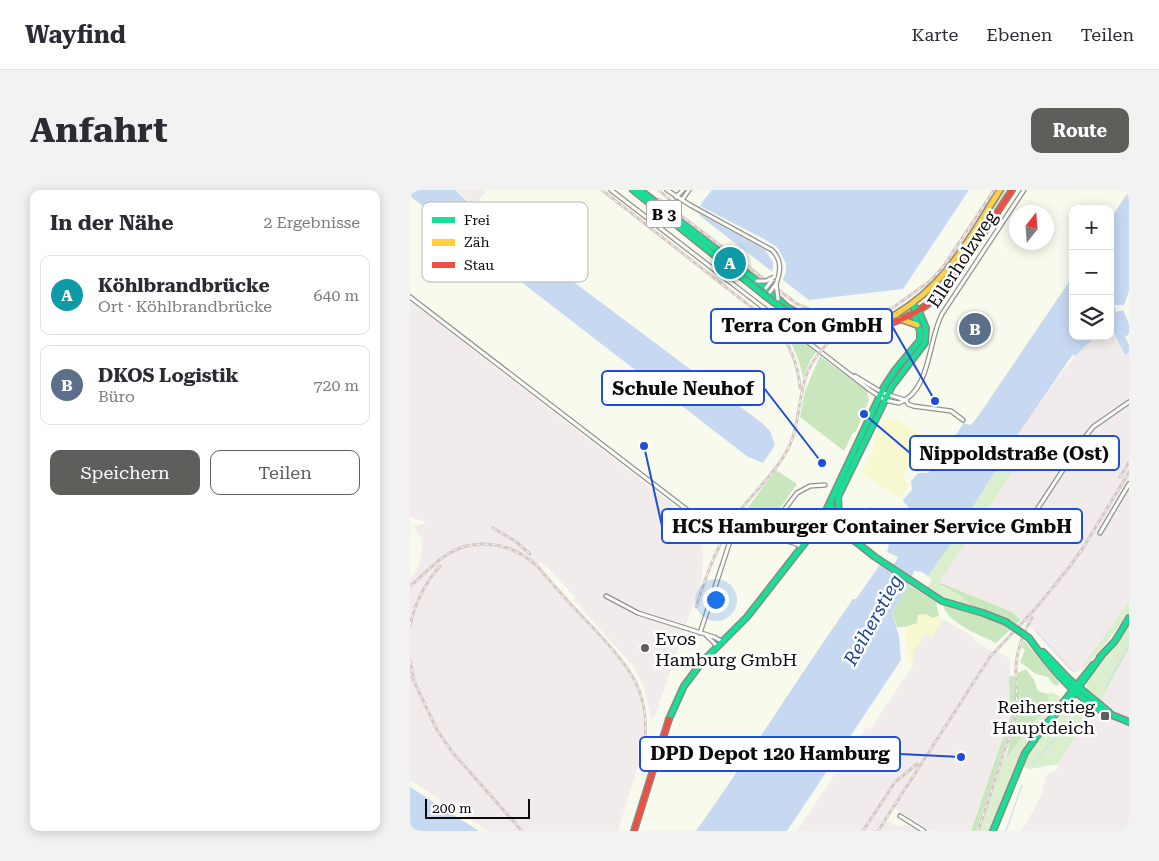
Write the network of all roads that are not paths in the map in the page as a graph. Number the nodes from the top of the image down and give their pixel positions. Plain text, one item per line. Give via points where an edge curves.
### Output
1 (611, 190) edge
2 (633, 190) edge
3 (640, 190) edge
4 (667, 190) edge
5 (683, 190) edge
6 (689, 190) edge
7 (1000, 190) edge
8 (1012, 190) edge
9 (1024, 190) edge
10 (676, 197) junction
11 (682, 200) junction
12 (780, 269) junction
13 (774, 277) junction
14 (757, 281) junction
15 (776, 284) junction
16 (768, 290) junction
17 (764, 295) junction
18 (410, 297) edge
19 (778, 299) junction
20 (928, 303) junction
21 (914, 305) junction
22 (917, 311) junction
23 (900, 319) junction
24 (923, 319) junction
25 (917, 325) junction
26 (919, 348) junction
27 (880, 394) junction
28 (886, 397) junction
29 (906, 400) junction
30 (1129, 402) edge
31 (963, 420) dead end
32 (1129, 484) edge
33 (826, 486) dead end
34 (833, 494) junction
35 (838, 514) junction
36 (832, 517) junction
37 (822, 519) junction
38 (815, 530) junction
39 (1100, 533) dead end
40 (732, 535) junction
41 (770, 540) junction
42 (1016, 540) dead end
43 (855, 541) junction
44 (802, 547) junction
45 (606, 596) dead end
46 (1129, 618) edge
47 (700, 633) junction
48 (706, 635) junction
49 (1029, 638) junction
50 (723, 642) junction
51 (718, 647) junction
52 (1102, 655) junction
53 (1083, 676) junction
54 (1069, 679) junction
55 (1076, 688) junction
56 (1129, 722) edge
57 (900, 816) dead end
58 (634, 831) edge
59 (924, 831) edge
60 (993, 831) edge

1 - 27 street
2 - 17 main road, B 3
3 - 14 main road, B 3
4 - 10 street
5 - 10 street
6 - 11 street
7 - 21 main road via 937,284
8 - 20 main road via 948,285
9 - 29 street, Ellerholzweg via 942,314 923,374 913,394
10 - 11 street
11 - 12 street via 771,248 778,257
12 - 13 street
12 - 15 street
13 - 14 street, bridge
13 - 16 street, bridge
14 - 16 main road, B 3, bridge
15 - 16 street, bridge
15 - 19 street, bridge
16 - 17 street, bridge
16 - 19 main road, B 3, bridge
17 - 23 main road, B 3, bridge via 796,319 833,331 867,331
18 - 40 street via 703,522
19 - 21 main road, B 3, bridge via 808,319 841,327 876,323
20 - 22 main road
20 - 24 main road
21 - 22 main road
22 - 23 main road, B 3
22 - 24 main road
22 - 25 main road
23 - 25 main road
24 - 26 main road via 927,336
25 - 26 main road
26 - 27 main road via 895,370
26 - 28 main road
27 - 28 street
27 - 34 main road
28 - 29 street via 899,403
28 - 35 main road via 840,491
29 - 31 street via 913,406 951,410
30 - 42 street via 1093,427
32 - 39 street
33 - 41 street via 810,486 797,493 772,526
34 - 36 main road
34 - 37 main road
35 - 36 main road
35 - 43 main road
36 - 37 main road
36 - 38 main road
36 - 43 main road via 841,531
37 - 38 main road
38 - 44 main road
40 - 41 street
40 - 47 street
41 - 44 street via 789,540
43 - 49 main road, bridge via 945,602 1006,622
44 - 50 main road
45 - 47 street via 638,613
46 - 52 main road
47 - 48 street
48 - 50 street
48 - 51 street
49 - 54 main road
49 - 55 main road
50 - 51 main road
51 - 58 main road via 690,676 678,696
52 - 53 main road
52 - 55 main road
53 - 54 main road
53 - 55 main road
54 - 55 main road
55 - 56 main road via 1096,707
55 - 60 main road via 1022,757
57 - 59 street

